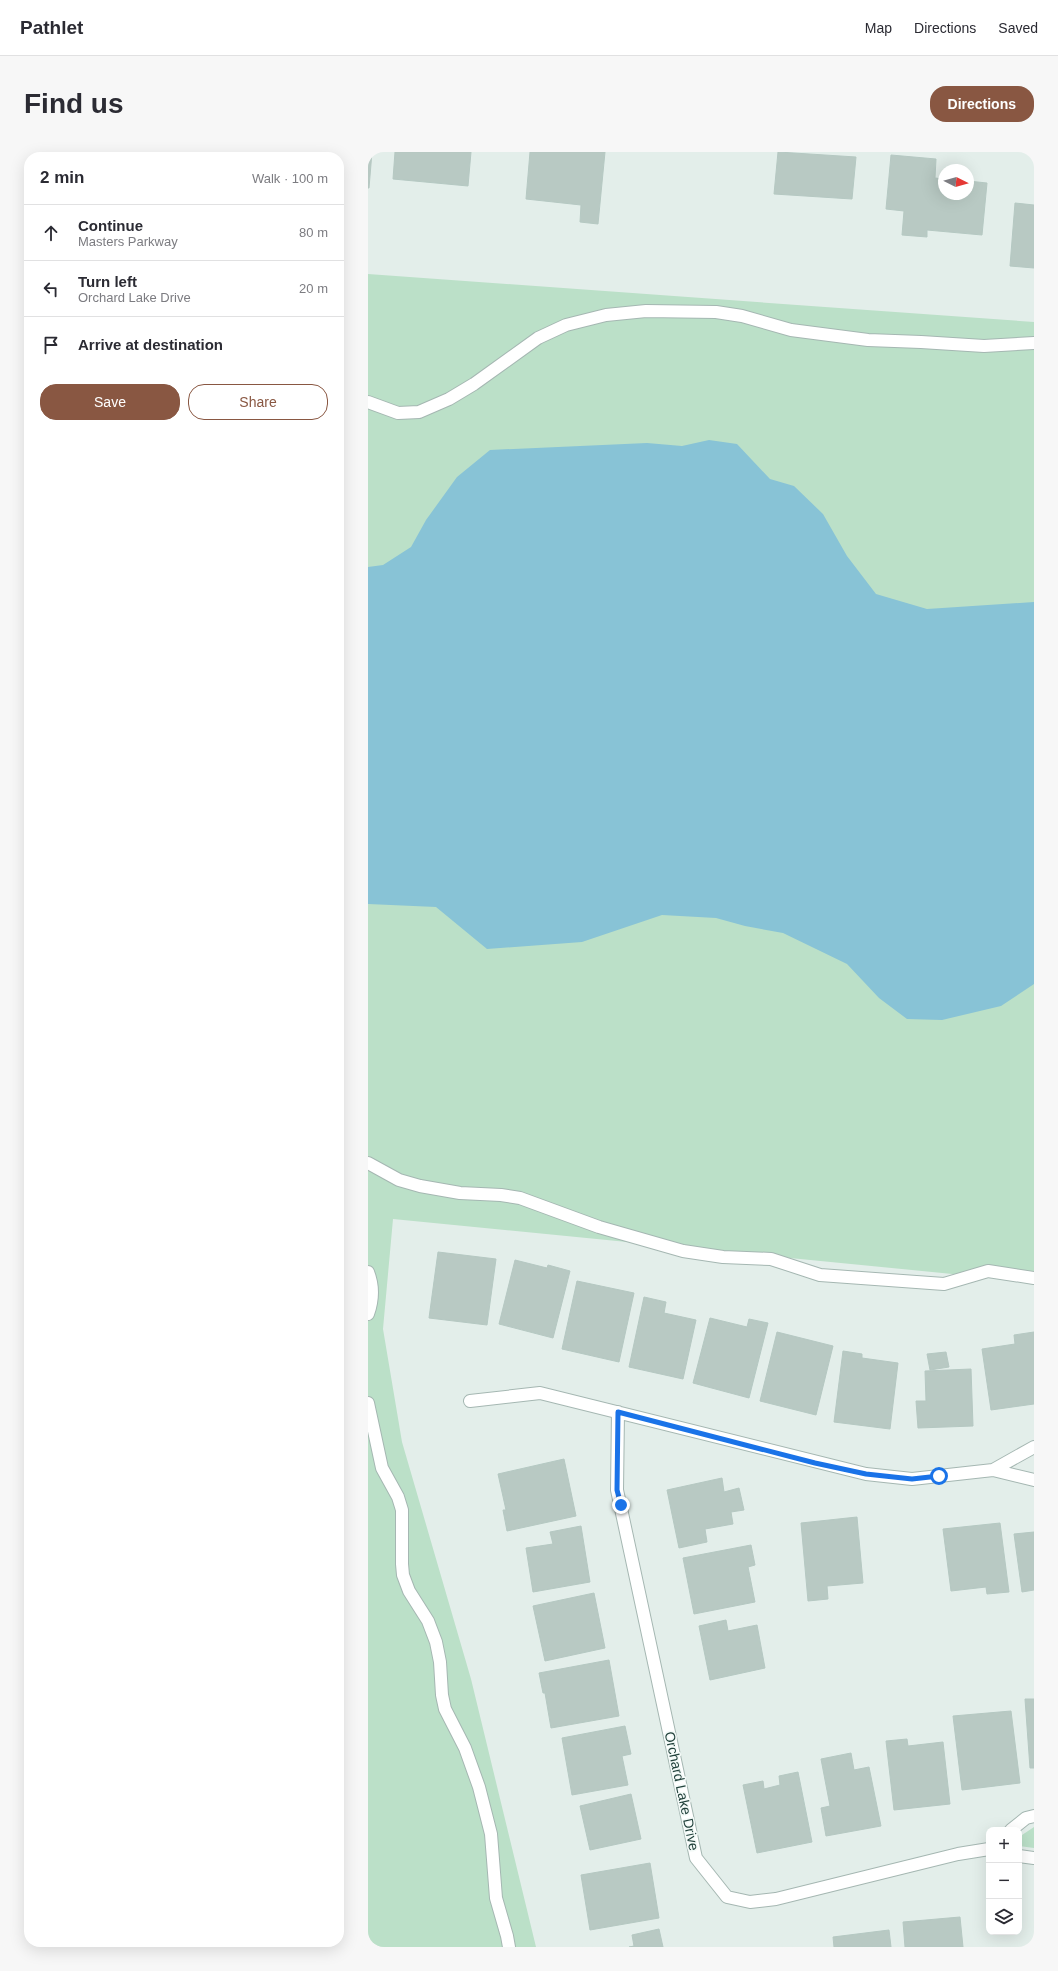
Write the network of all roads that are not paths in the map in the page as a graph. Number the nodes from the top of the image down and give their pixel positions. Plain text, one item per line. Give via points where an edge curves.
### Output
1 (1034, 343) edge
2 (368, 402) edge
3 (368, 1163) edge
4 (368, 1272) edge
5 (1034, 1278) edge
6 (368, 1314) edge
7 (470, 1401) dead end
8 (368, 1403) edge
9 (618, 1412) junction
10 (1034, 1447) edge
11 (993, 1470) junction
12 (1034, 1480) edge
13 (1034, 1816) edge
14 (1015, 1827) edge
15 (986, 1849) edge
16 (1022, 1856) edge
17 (1034, 1858) edge
18 (508, 1947) edge

1 - 2 street via 984,346 868,340 791,330 742,316 716,312 606,315 566,325 538,338 474,384 449,399 419,412 398,413
3 - 5 street via 399,1180 420,1186 460,1193 520,1198 599,1227 683,1251 723,1257 771,1259 820,1275 944,1284 988,1271
4 - 6 street via 373,1292
7 - 9 street via 540,1393
8 - 18 street via 382,1468 402,1510 403,1575 409,1591 428,1621 436,1642 445,1709 465,1748 480,1787 491,1834 496,1898
9 - 11 street via 866,1474 912,1479
9 - 15 street, Orchard Lake Drive via 617,1490 696,1858 727,1897 750,1902 776,1900
10 - 11 street
11 - 12 street
13 - 14 street via 1026,1818
16 - 17 street

